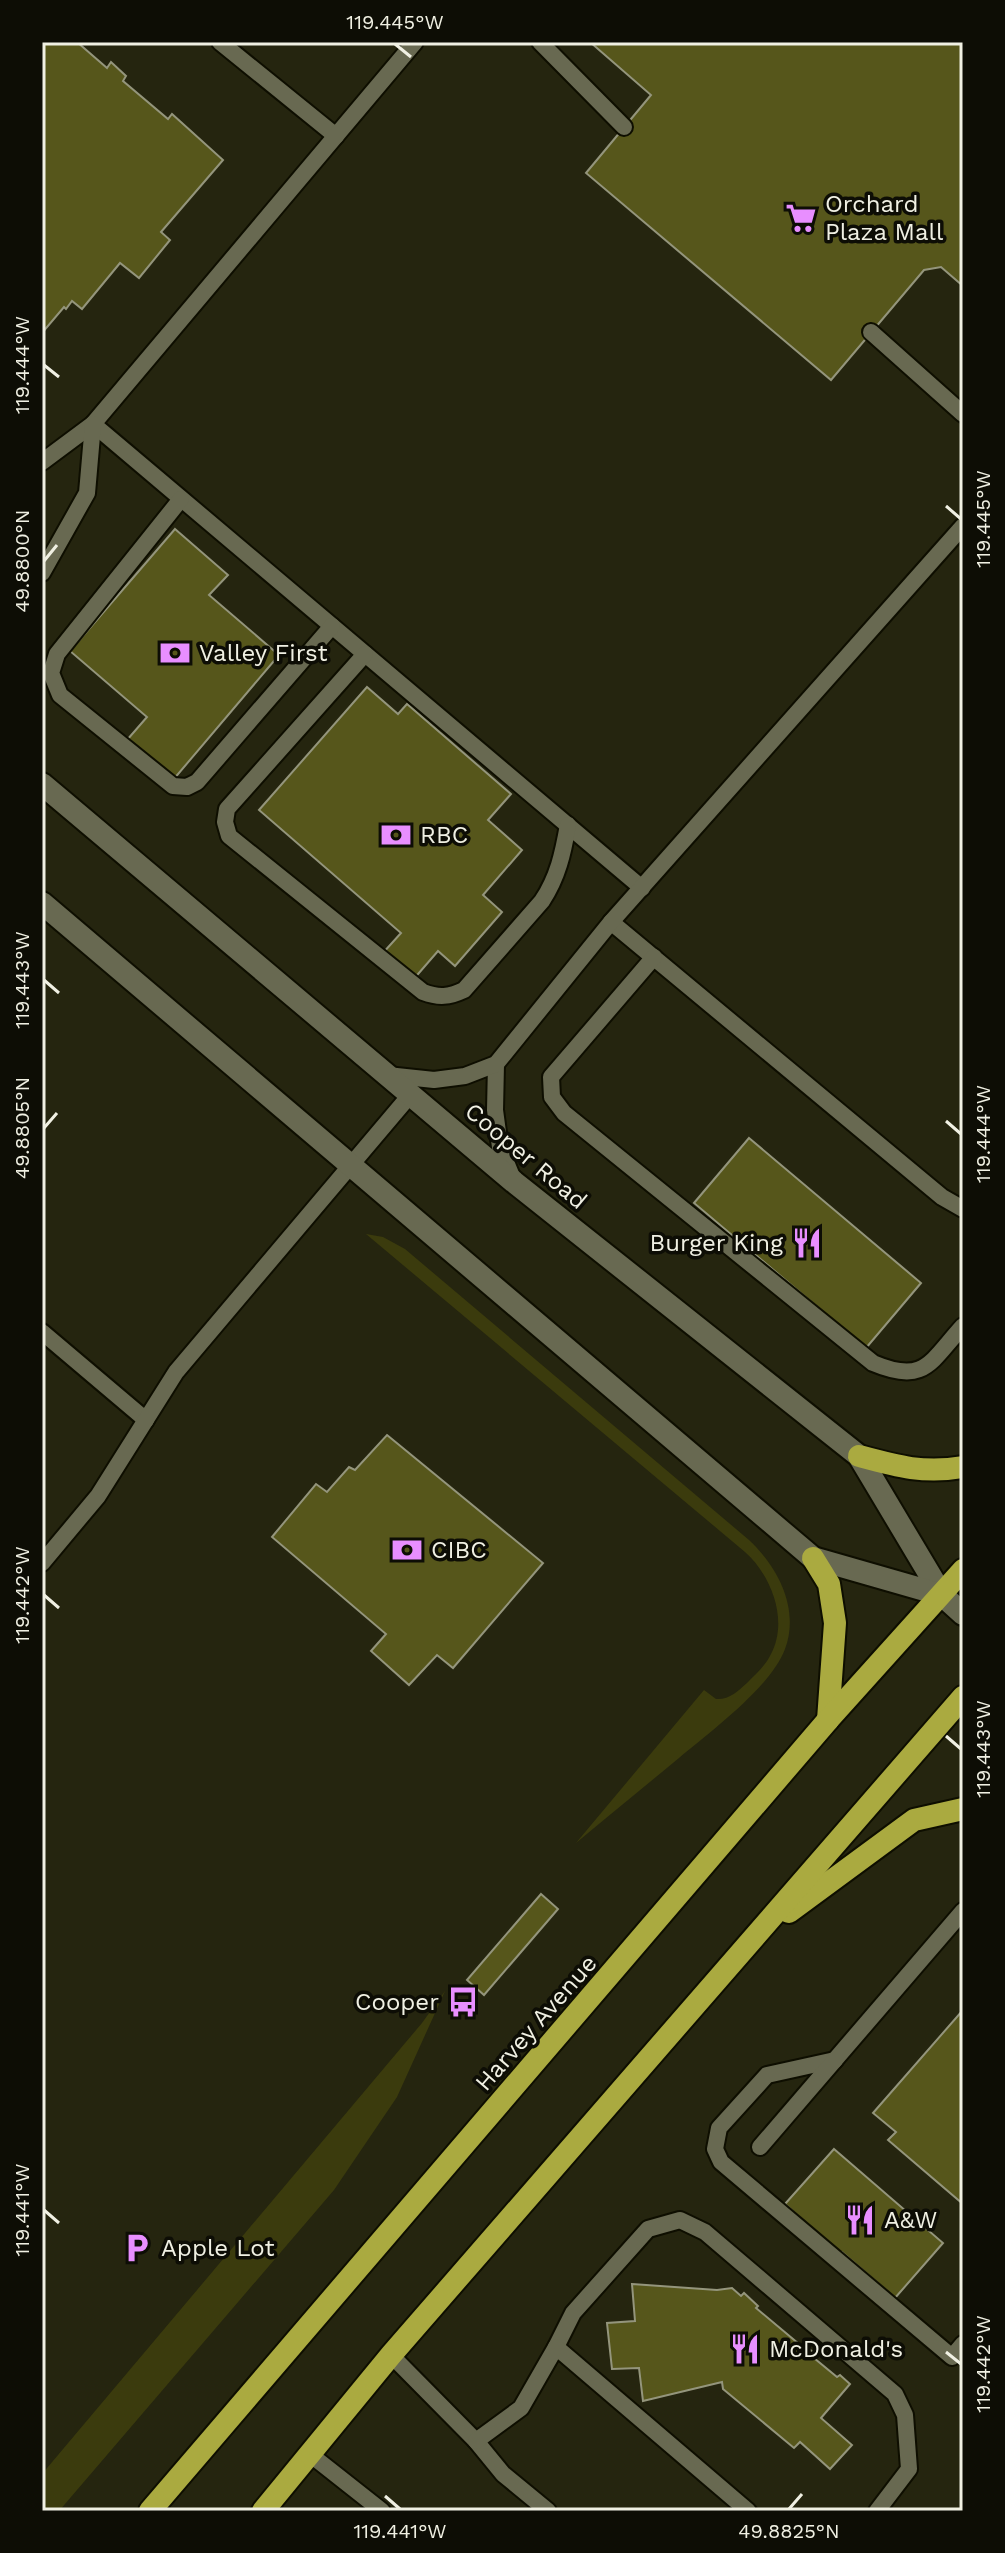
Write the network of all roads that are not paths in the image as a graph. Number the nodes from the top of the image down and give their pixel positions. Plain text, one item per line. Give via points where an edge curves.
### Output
1 (220, 42) edge
2 (415, 42) edge
3 (540, 42) edge
4 (624, 127) dead end
5 (336, 136) junction
6 (871, 332) dead end
7 (963, 414) edge
8 (93, 424) junction
9 (42, 462) edge
10 (181, 499) junction
11 (963, 526) edge
12 (42, 573) edge
13 (332, 626) junction
14 (365, 654) junction
15 (42, 784) edge
16 (568, 825) junction
17 (642, 888) junction
18 (42, 903) edge
19 (611, 922) junction
20 (654, 957) junction
21 (496, 1064) junction
22 (387, 1075) junction
23 (411, 1094) junction
24 (351, 1166) junction
25 (514, 1182) junction
26 (942, 1197) junction
27 (963, 1209) edge
28 (963, 1225) edge
29 (963, 1326) edge
30 (42, 1332) edge
31 (146, 1420) junction
32 (859, 1456) junction
33 (963, 1467) edge
34 (813, 1558) junction
35 (42, 1563) edge
36 (963, 1570) edge
37 (942, 1595) junction
38 (963, 1614) edge
39 (963, 1697) edge
40 (828, 1720) junction
41 (963, 1809) edge
42 (963, 1911) edge
43 (756, 1936) junction
44 (835, 2060) junction
45 (760, 2147) dead end
46 (556, 2347) junction
47 (958, 2350) edge
48 (391, 2355) junction
49 (476, 2441) junction
50 (311, 2455) junction
51 (150, 2511) edge
52 (263, 2511) edge
53 (382, 2511) edge
54 (548, 2511) edge
55 (748, 2511) edge
56 (877, 2511) edge

1 - 5 lane
2 - 5 lane
3 - 4 lane
5 - 8 lane
6 - 7 lane
8 - 9 lane
8 - 10 lane
8 - 12 lane via 87,493
10 - 13 lane
10 - 13 lane via 57,654 51,673 60,695 173,786 187,787 197,782
11 - 17 lane
13 - 14 lane
14 - 16 lane
14 - 16 lane via 227,809 229,836 423,992 437,997 464,990 542,901 561,864
15 - 22 main road, Cooper Road
16 - 17 lane
17 - 19 lane
18 - 24 main road, Cooper Road
19 - 20 lane
19 - 21 lane
20 - 26 lane
20 - 29 lane via 551,1077 552,1097 564,1113 873,1363 907,1373 926,1367
21 - 22 lane via 434,1080
21 - 25 lane via 500,1147
22 - 23 main road, Cooper Road
23 - 24 lane
23 - 25 main road, Cooper Road
24 - 31 lane via 176,1372
24 - 34 main road, Cooper Road
25 - 32 main road, Cooper Road
26 - 27 lane
26 - 28 lane
30 - 31 lane
31 - 35 lane via 98,1496
32 - 33 highway via 905,1469
32 - 37 main road, Cooper Road
34 - 37 main road, Cooper Road
34 - 40 highway via 829,1584 835,1623
36 - 37 highway, Harvey Avenue
37 - 38 main road, Cooper Road
37 - 40 highway, Harvey Avenue
39 - 43 highway
40 - 51 highway, Harvey Avenue
41 - 43 highway via 914,1820
42 - 44 lane
43 - 48 highway
44 - 45 lane
44 - 47 lane via 767,2075 719,2128 715,2149 721,2162
46 - 49 lane via 521,2408
46 - 55 lane
46 - 56 lane via 573,2313 648,2229 680,2220 705,2232 895,2394 905,2415 909,2469
48 - 49 lane
48 - 50 highway
49 - 54 lane via 503,2474
50 - 52 highway
50 - 53 lane

